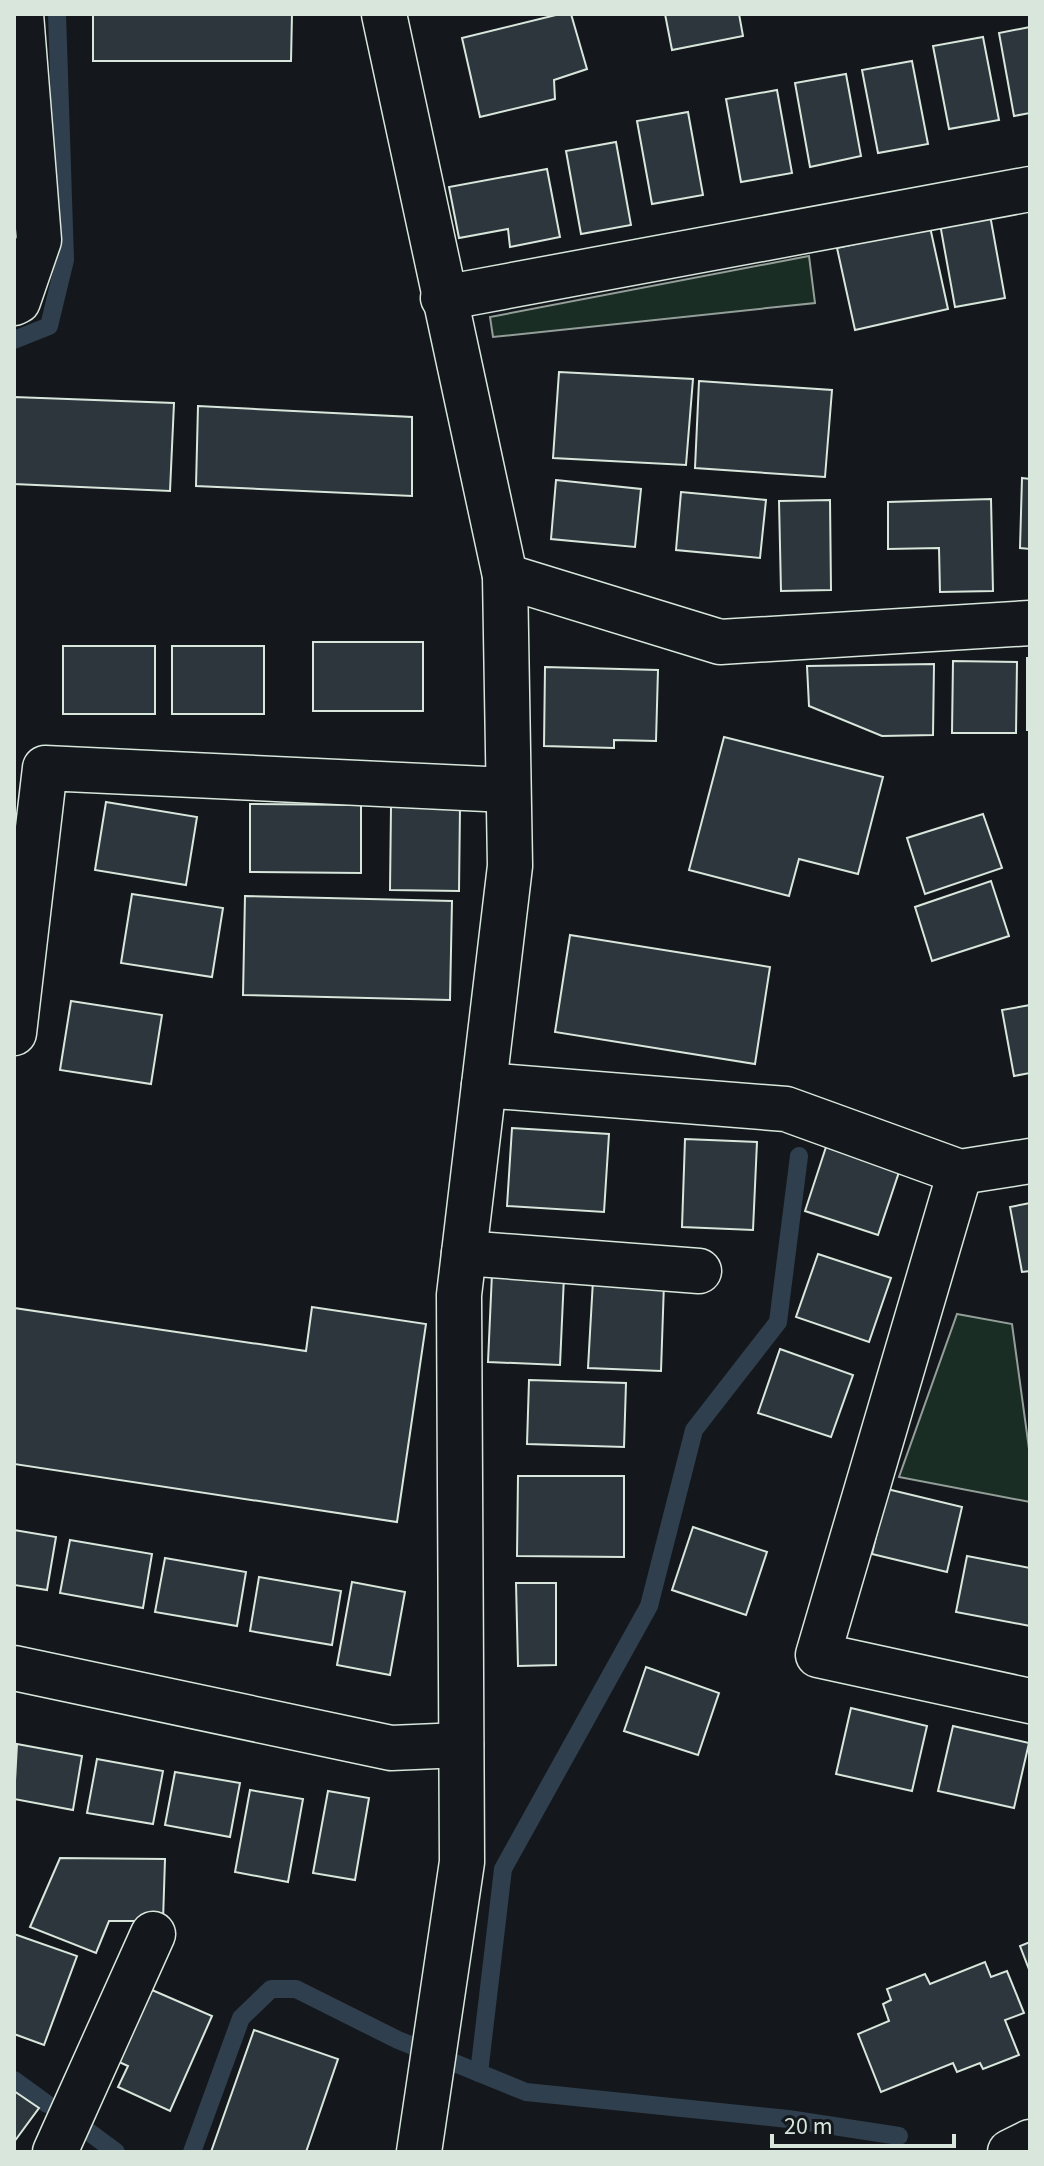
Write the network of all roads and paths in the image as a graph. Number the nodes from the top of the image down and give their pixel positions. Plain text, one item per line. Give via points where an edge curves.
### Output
1 (21, 14) edge
2 (384, 14) edge
3 (23, 151) edge
4 (1030, 189) edge
5 (443, 298) junction
6 (14, 303) edge
7 (505, 576) junction
8 (1030, 623) edge
9 (507, 790) junction
10 (14, 1033) edge
11 (484, 1085) junction
12 (1030, 1161) edge
13 (960, 1172) junction
14 (464, 1253) junction
15 (699, 1271) dead end
16 (14, 1668) edge
17 (1030, 1701) edge
18 (461, 1745) junction
19 (153, 1934) dead end
20 (55, 2152) edge
21 (419, 2152) edge

1 - 3 street
2 - 5 street
3 - 6 street via 39,240
4 - 5 street
5 - 7 street
7 - 8 street via 720,642
7 - 9 street
9 - 10 street via 45,768
9 - 11 street via 510,866
11 - 13 street via 786,1109
11 - 14 street
12 - 13 street
13 - 17 street via 818,1655
14 - 15 street
14 - 18 street via 459,1295
16 - 18 street via 391,1748
18 - 21 street via 462,1862
19 - 20 street

